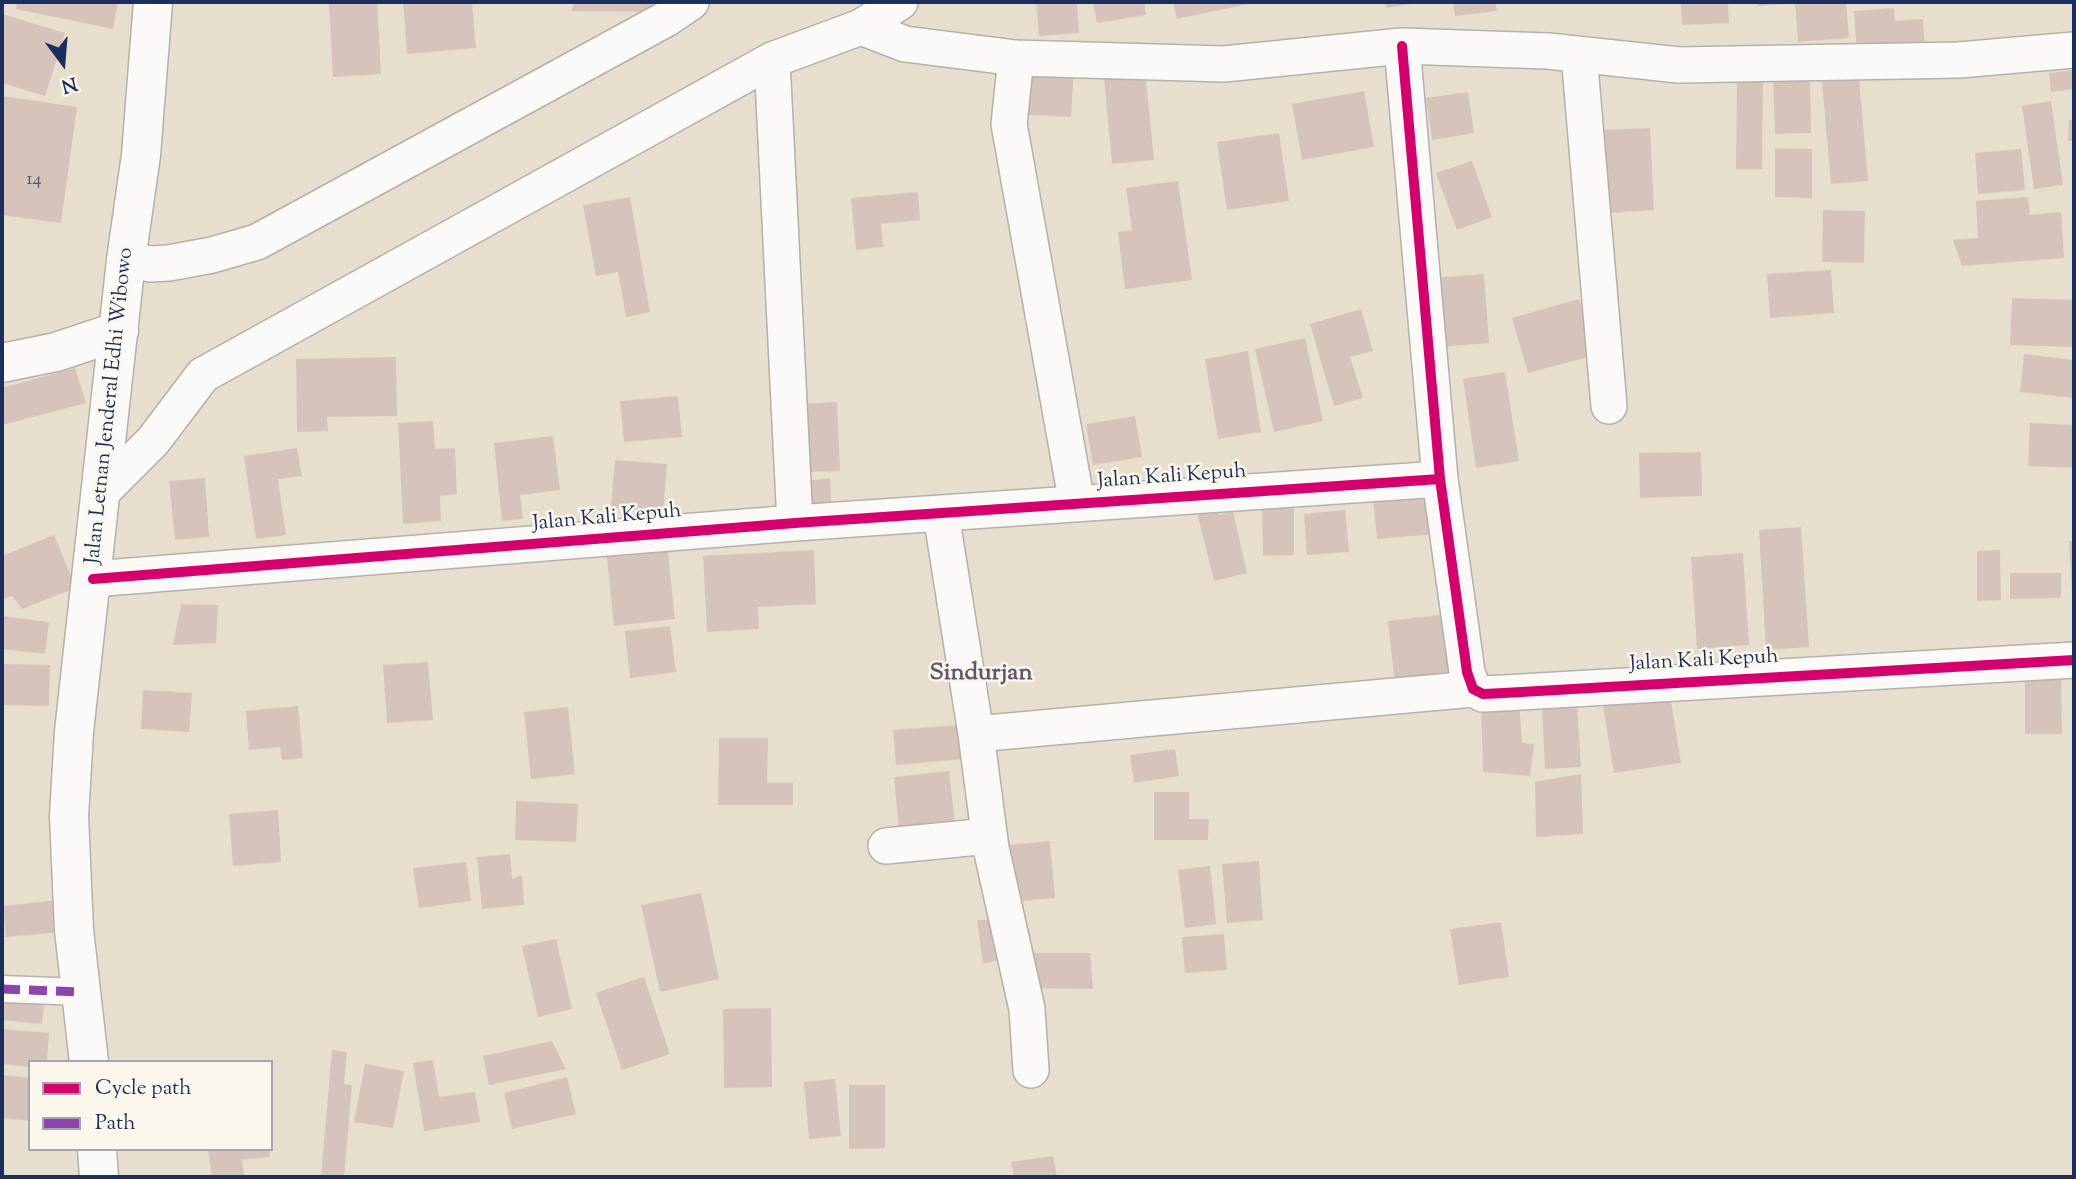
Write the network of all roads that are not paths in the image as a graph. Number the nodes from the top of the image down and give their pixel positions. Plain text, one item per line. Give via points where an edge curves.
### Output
1 (153, 2) edge
2 (691, 2) edge
3 (900, 2) edge
4 (861, 27) junction
5 (1402, 46) junction
6 (2074, 50) edge
7 (1579, 54) junction
8 (1016, 58) junction
9 (772, 60) junction
10 (126, 260) junction
11 (119, 331) junction
12 (2, 363) edge
13 (1609, 406) dead end
14 (1440, 479) junction
15 (99, 495) junction
16 (1077, 504) junction
17 (941, 514) junction
18 (795, 523) junction
19 (93, 579) junction
20 (2074, 660) edge
21 (1473, 689) junction
22 (976, 734) junction
23 (989, 836) junction
24 (886, 846) dead end
25 (2, 989) edge
26 (82, 992) junction
27 (89, 1060) edge
28 (1031, 1070) dead end
29 (97, 1151) edge
30 (99, 1177) edge

1 - 10 street, Jalan Letnan Jenderal Edhi Wibowo via 141,155
2 - 10 street via 257,242 169,263
3 - 4 street
4 - 8 street via 905,44
4 - 9 street
5 - 7 street
5 - 8 street via 1224,64
5 - 14 street
6 - 7 street via 1959,60 1679,65
7 - 13 street
8 - 16 street via 1009,124
9 - 15 street via 203,375 153,441
9 - 18 street
10 - 11 street, Jalan Letnan Jenderal Edhi Wibowo
11 - 12 street via 56,352
11 - 15 street, Jalan Letnan Jenderal Edhi Wibowo
14 - 16 street, Jalan Kali Kepuh
14 - 21 street
15 - 19 street, Jalan Letnan Jenderal Edhi Wibowo
16 - 17 street, Jalan Kali Kepuh
17 - 18 street, Jalan Kali Kepuh
17 - 22 street
18 - 19 street, Jalan Kali Kepuh
19 - 26 street, Jalan Letnan Jenderal Edhi Wibowo via 77,693 69,816
20 - 21 street, Jalan Kali Kepuh via 1494,694
21 - 22 street, Jalan Kali Kepuh
22 - 23 street
23 - 24 street
23 - 28 street via 1027,1009
25 - 26 street
26 - 27 street, Jalan Letnan Jenderal Edhi Wibowo
29 - 30 street

